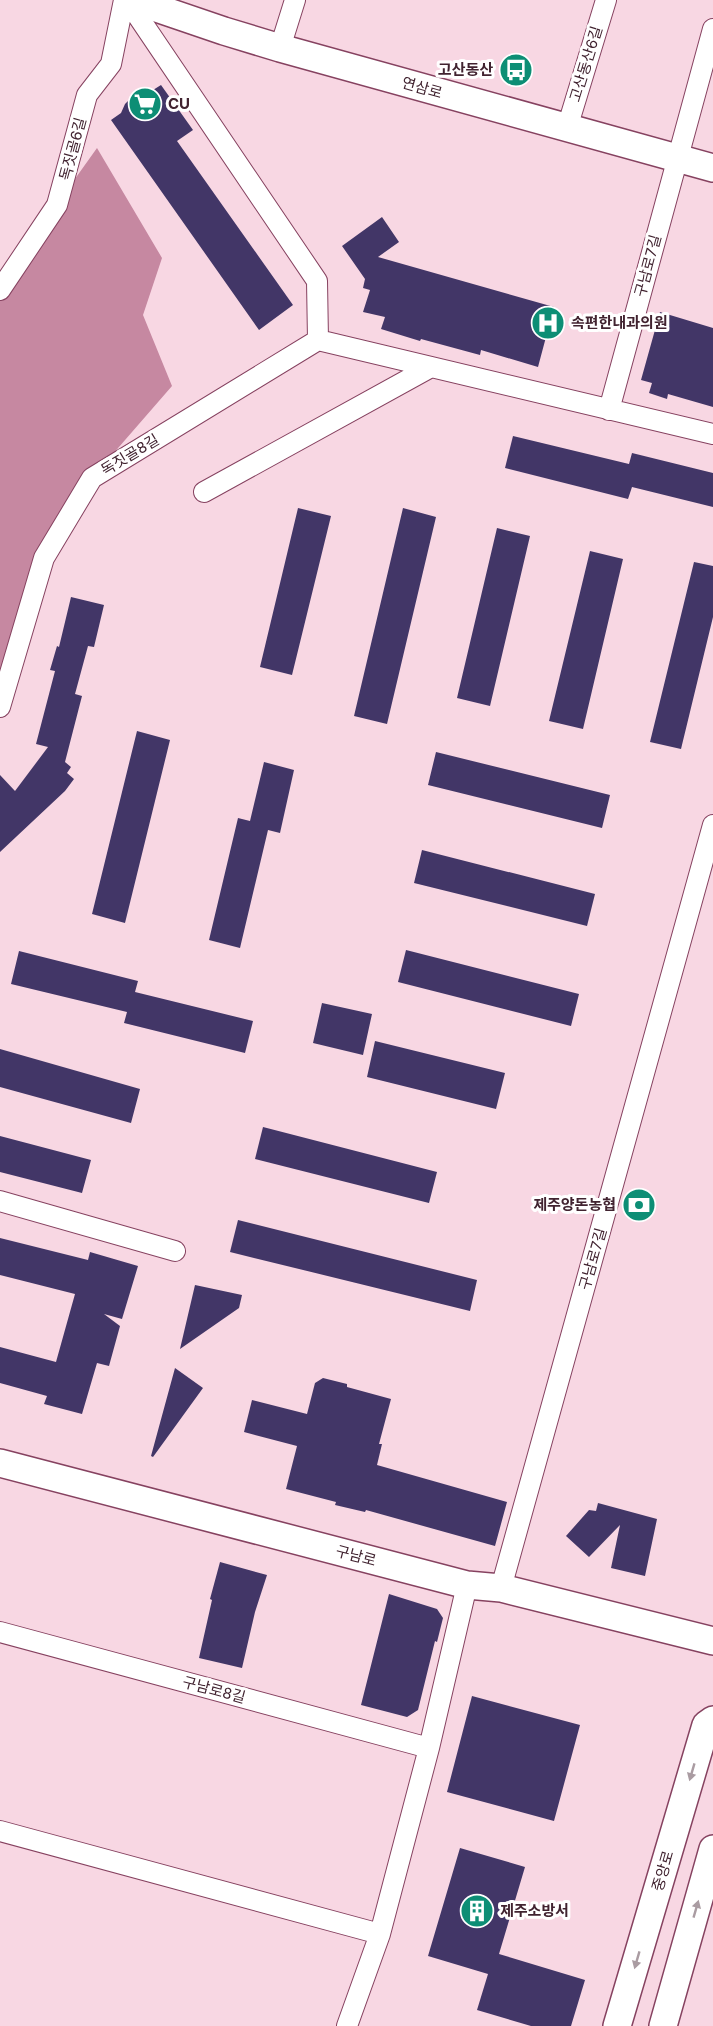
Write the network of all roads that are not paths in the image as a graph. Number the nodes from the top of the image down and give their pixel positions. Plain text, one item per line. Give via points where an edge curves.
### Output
1 (126, 0) edge
2 (133, 0) edge
3 (295, 0) edge
4 (606, 0) edge
5 (713, 29) edge
6 (280, 48) junction
7 (567, 128) junction
8 (677, 159) junction
9 (713, 168) edge
10 (0, 290) edge
11 (318, 340) junction
12 (431, 367) junction
13 (609, 410) junction
14 (713, 434) edge
15 (204, 492) dead end
16 (0, 707) edge
17 (713, 825) edge
18 (0, 1201) edge
19 (175, 1251) dead end
20 (0, 1462) edge
21 (467, 1585) junction
22 (501, 1588) junction
23 (0, 1632) edge
24 (713, 1641) edge
25 (713, 1720) edge
26 (429, 1749) junction
27 (0, 1831) edge
28 (713, 1849) edge
29 (380, 1934) junction
30 (347, 2026) edge
31 (617, 2026) edge
32 (663, 2026) edge

1 - 10 street, 독짓골6길 via 111,64 87,95 57,205
1 - 11 street via 317,281
2 - 6 main road, 연삼로
3 - 6 street
4 - 7 street, 고산동산6길
5 - 8 street, 구남로7길
6 - 7 main road, 연삼로
7 - 8 main road, 연삼로
8 - 9 main road, 연삼로
8 - 13 street, 구남로7길
11 - 12 street
11 - 16 street, 독짓골8길 via 92,478 44,558
12 - 13 street
12 - 15 street
13 - 14 street
17 - 22 street, 구남로7길
18 - 19 street
20 - 21 main road, 구남로
21 - 22 main road, 구남로
21 - 26 street
22 - 24 main road, 구남로
23 - 26 street, 구남로8길
25 -> 31 main road, 중앙로 via 706,1725
26 - 29 street
27 - 29 street
32 -> 28 main road
29 - 30 street

